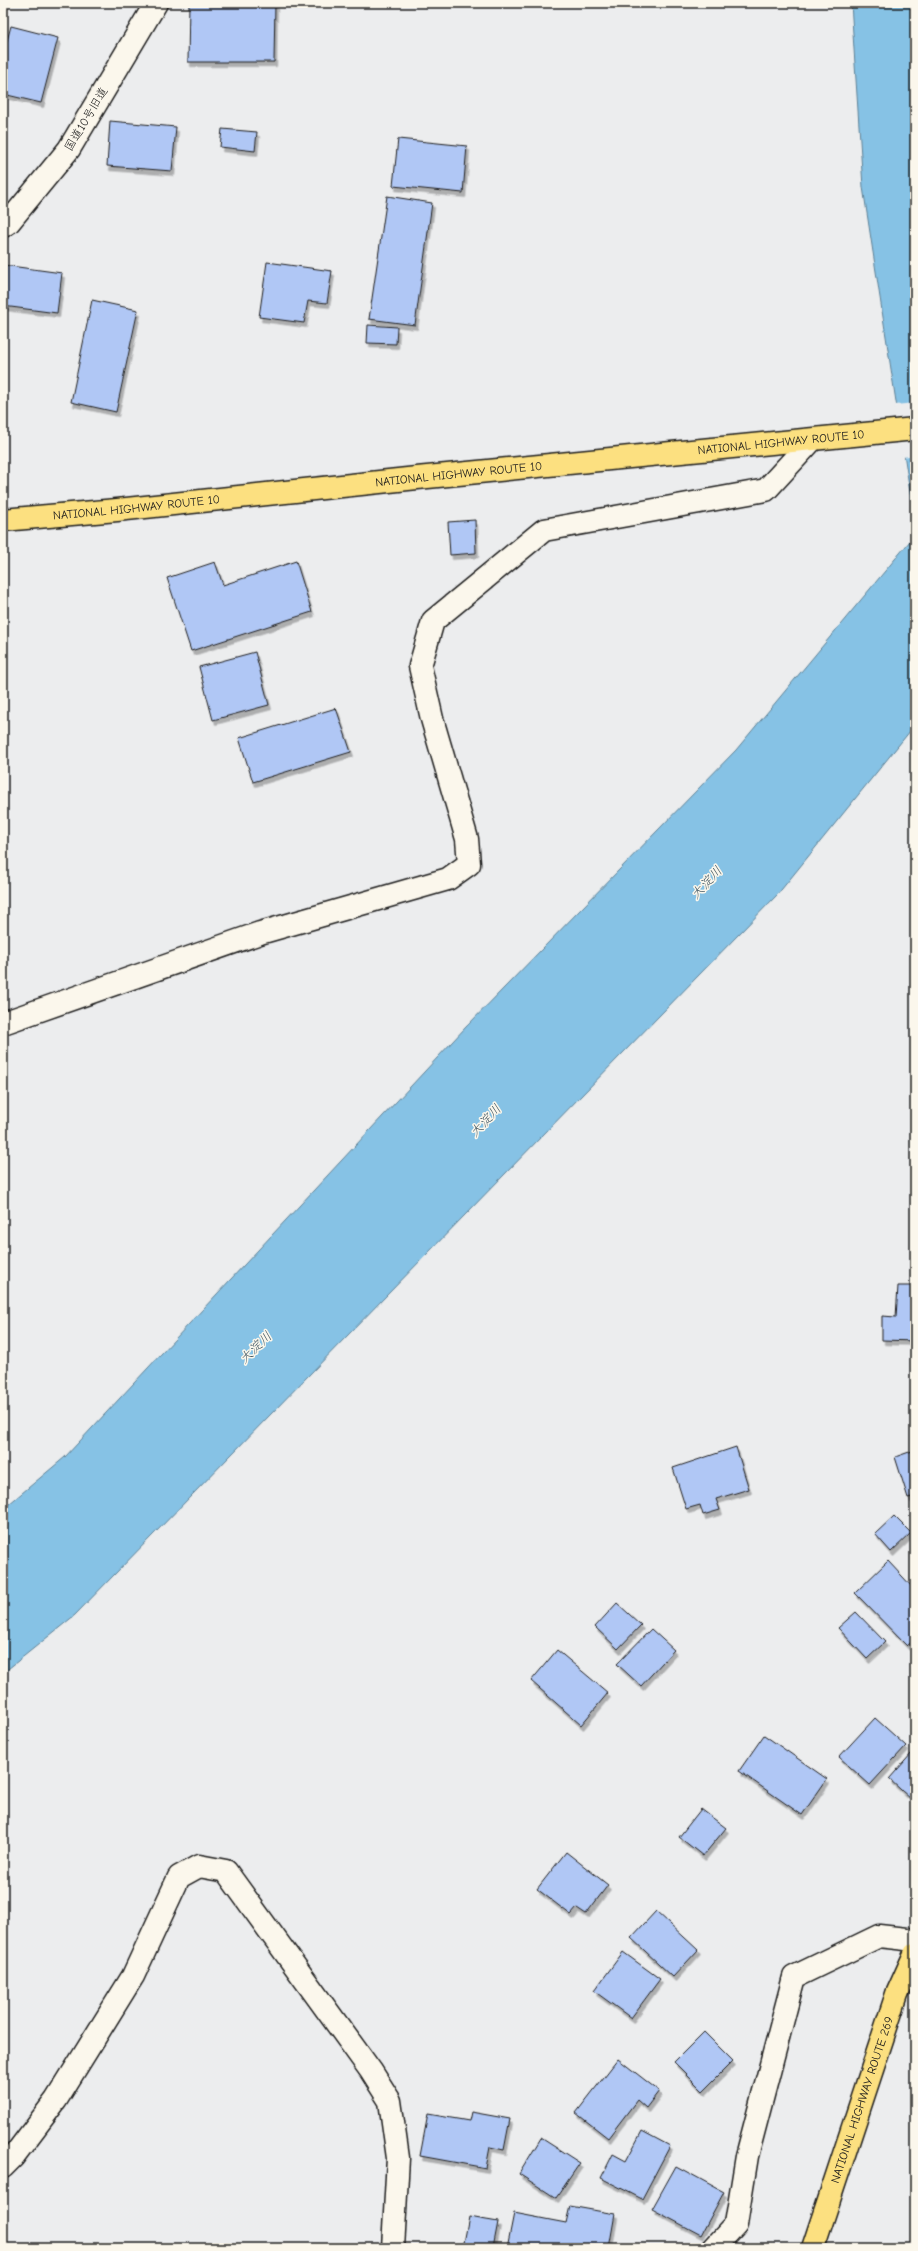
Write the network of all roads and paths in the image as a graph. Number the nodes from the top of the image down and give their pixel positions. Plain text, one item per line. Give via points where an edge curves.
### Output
1 (156, 3) edge
2 (3, 226) edge
3 (915, 429) edge
4 (812, 440) junction
5 (3, 520) edge
6 (3, 1023) edge
7 (915, 1940) edge
8 (915, 1954) edge
9 (3, 2167) edge
10 (393, 2248) edge
11 (714, 2248) edge
12 (813, 2248) edge

1 - 2 street, 国道10号旧道 via 70,149
3 - 4 highway, NATIONAL HIGHWAY ROUTE 10
4 - 5 highway, NATIONAL HIGHWAY ROUTE 10
4 - 6 street via 766,490 544,530 433,621 420,666 432,719 467,838 469,864 448,879 260,933
7 - 11 street via 879,1936 794,1977 747,2156 736,2224
8 - 12 highway, NATIONAL HIGHWAY ROUTE 269 via 897,1994
9 - 10 street via 56,2100 133,1976 179,1877 198,1866 226,1871 390,2101 398,2158

